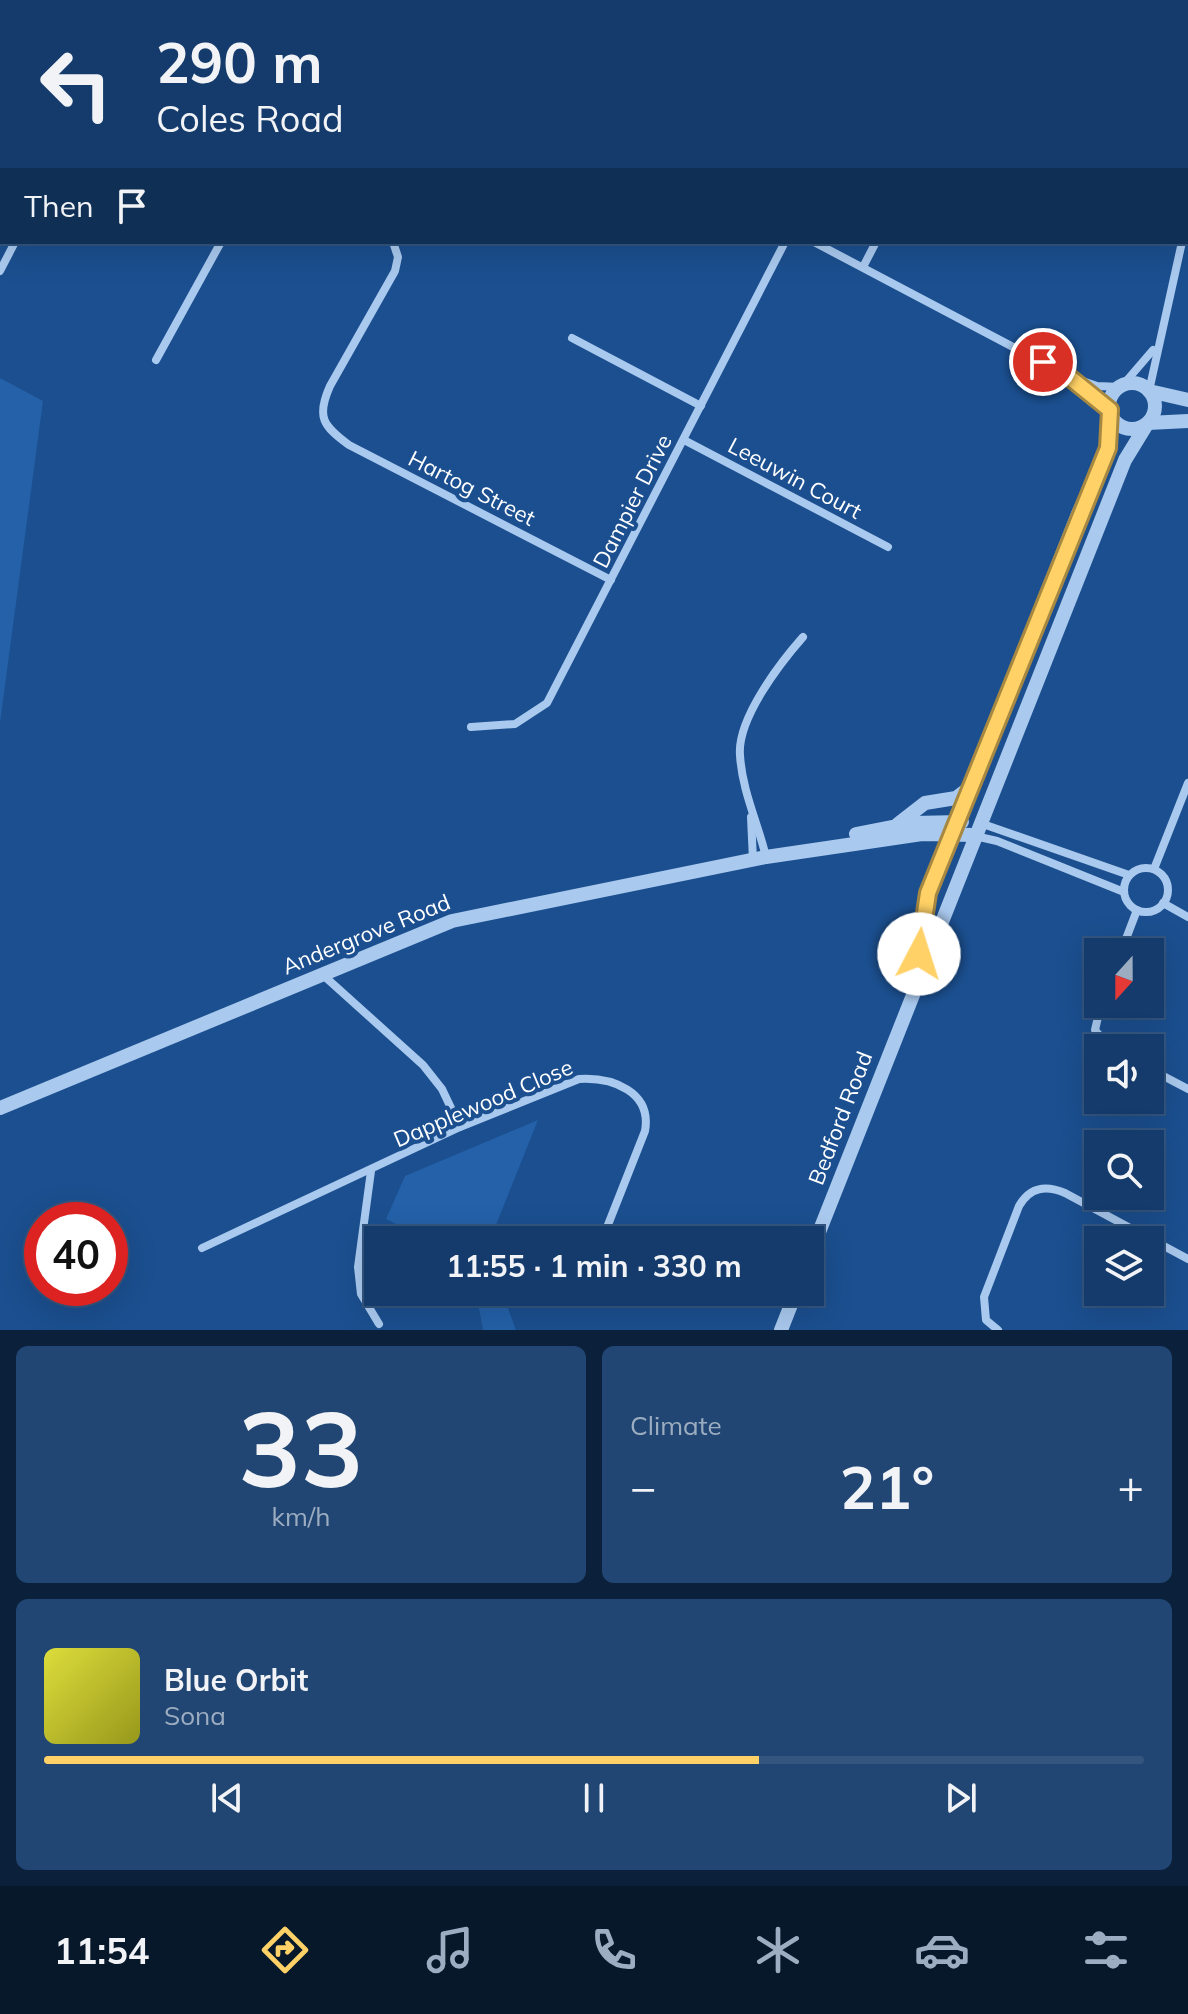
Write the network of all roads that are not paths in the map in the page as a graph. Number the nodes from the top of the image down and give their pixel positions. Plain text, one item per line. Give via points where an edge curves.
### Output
1 (14, 244) edge
2 (220, 244) edge
3 (394, 244) edge
4 (784, 244) edge
5 (818, 244) edge
6 (875, 244) edge
7 (1182, 244) edge
8 (863, 267) junction
9 (0, 271) edge
10 (572, 338) dead end
11 (1156, 346) junction
12 (156, 360) dead end
13 (1068, 376) junction
14 (1121, 387) junction
15 (1149, 391) junction
16 (1188, 400) edge
17 (701, 406) junction
18 (1110, 411) junction
19 (1188, 421) edge
20 (1148, 423) junction
21 (684, 440) junction
22 (888, 547) dead end
23 (611, 580) junction
24 (803, 637) dead end
25 (471, 727) dead end
26 (1188, 783) edge
27 (970, 785) junction
28 (953, 828) junction
29 (887, 829) junction
30 (977, 829) junction
31 (760, 858) junction
32 (1154, 869) junction
33 (1129, 875) junction
34 (1124, 892) junction
35 (1163, 903) junction
36 (1137, 910) junction
37 (1188, 917) edge
38 (1126, 938) edge
39 (323, 975) junction
40 (911, 997) junction
41 (1164, 1076) edge
42 (1188, 1089) edge
43 (0, 1108) edge
44 (460, 1127) junction
45 (371, 1171) junction
46 (608, 1226) edge
47 (821, 1226) edge
48 (202, 1248) dead end
49 (1188, 1259) edge
50 (790, 1306) edge
51 (379, 1324) dead end
52 (781, 1330) edge
53 (998, 1330) edge

1 - 9 street
2 - 12 street
3 - 23 street, Hartog Street via 395,271 330,386 323,421 349,445
4 - 17 street, Dampier Drive
5 - 8 street
6 - 8 street
7 - 11 street
8 - 13 street
10 - 17 street
11 - 14 street
11 - 15 street
13 - 14 street
13 - 18 street
14 - 15 street via 1137,384
14 - 18 street via 1112,397
15 - 16 street
15 - 20 street via 1155,407
17 - 21 street, Dampier Drive
18 - 20 street via 1125,428
18 - 27 street, Bedford Road via 1106,453
19 - 20 street
20 - 30 street, Bedford Road via 1125,460
21 - 22 street, Leeuwin Court
21 - 23 street, Dampier Drive
23 - 25 street, Dampier Drive via 547,703 515,724
24 - 31 street via 778,665 741,740 740,761
26 - 32 street
27 - 28 street, Bedford Road
27 - 29 street via 961,796 925,803
28 - 29 street, Andergrove Road via 926,822
28 - 30 street, Andergrove Road
28 - 31 street, Andergrove Road
28 - 40 street, Bedford Road via 924,907
29 - 31 street, Andergrove Road
30 - 33 street
30 - 34 street
30 - 40 street, Bedford Road
31 - 39 street, Andergrove Road via 488,911
32 - 33 street
32 - 35 street via 1167,884
33 - 34 street
34 - 36 street
35 - 36 street via 1151,911
35 - 37 street
36 - 38 street
39 - 43 street, Andergrove Road
39 - 44 street via 423,1065 442,1089
40 - 47 street, Bedford Road
41 - 42 street
44 - 45 street, Dapplewood Close
44 - 46 street, Dapplewood Close via 579,1079 595,1078 629,1090 648,1114
45 - 48 street, Dapplewood Close
45 - 51 street via 358,1267 361,1294
49 - 53 street via 1065,1193 1038,1189 1019,1206 984,1297 986,1320
50 - 52 street

